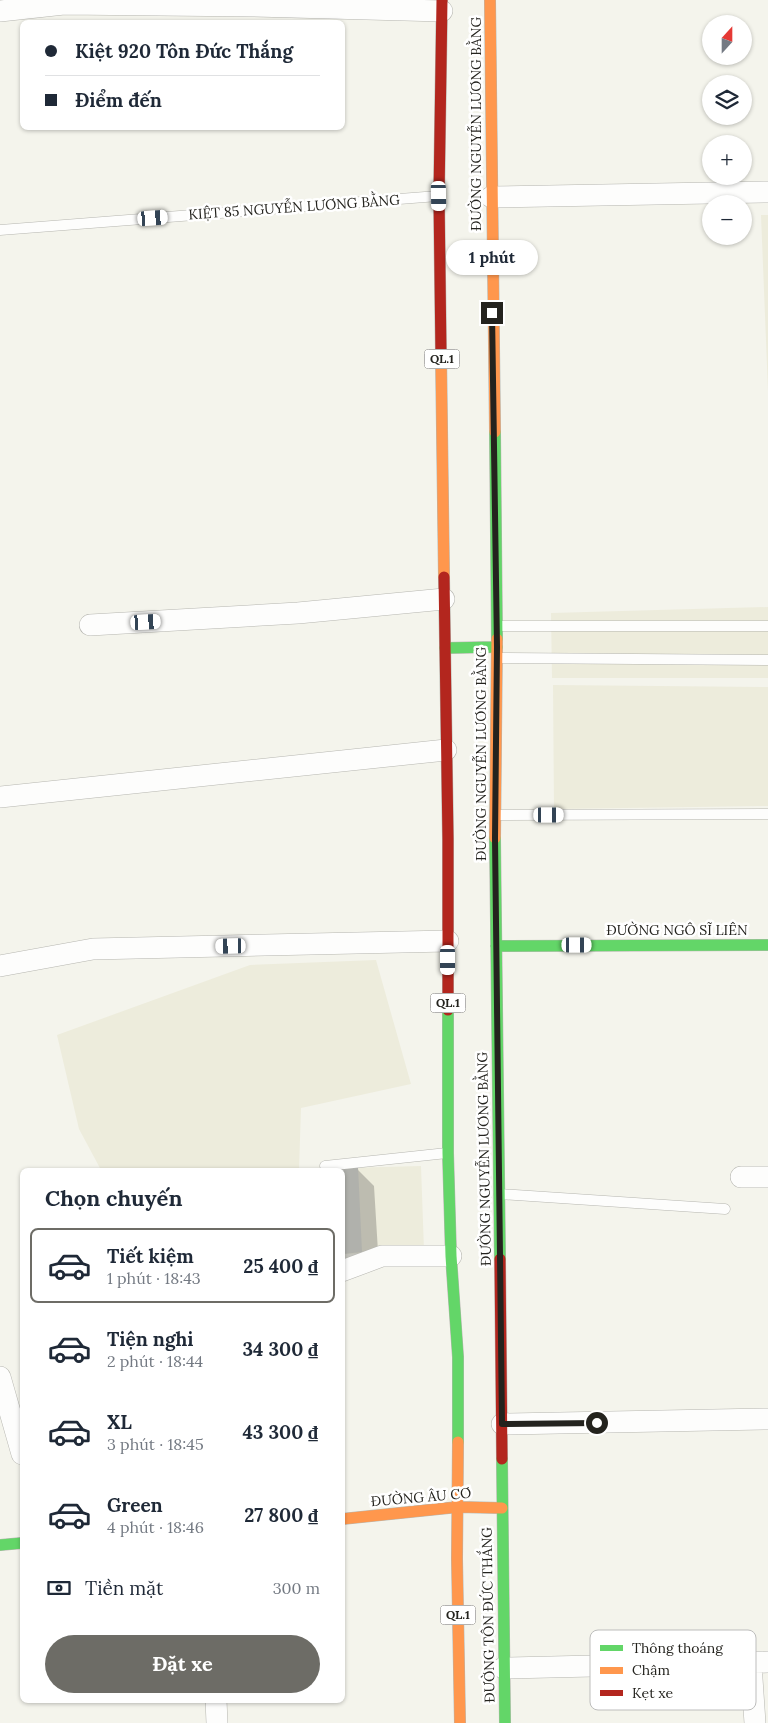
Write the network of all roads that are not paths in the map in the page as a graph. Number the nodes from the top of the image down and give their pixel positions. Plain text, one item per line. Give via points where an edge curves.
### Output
1 (490, 0) edge
2 (63, 2) edge
3 (255, 3) edge
4 (442, 5) edge
5 (0, 11) edge
6 (768, 192) edge
7 (439, 196) junction
8 (491, 197) junction
9 (0, 230) edge
10 (444, 599) junction
11 (90, 625) dead end
12 (496, 626) junction
13 (768, 626) edge
14 (445, 648) junction
15 (497, 652) junction
16 (768, 660) edge
17 (446, 750) junction
18 (0, 798) edge
19 (768, 814) edge
20 (495, 815) junction
21 (448, 941) junction
22 (768, 945) edge
23 (496, 946) junction
24 (0, 966) edge
25 (448, 1153) junction
26 (326, 1166) dead end
27 (741, 1177) dead end
28 (768, 1177) edge
29 (499, 1194) junction
30 (725, 1208) dead end
31 (451, 1256) junction
32 (345, 1270) edge
33 (0, 1377) edge
34 (768, 1419) edge
35 (502, 1424) junction
36 (20, 1447) edge
37 (458, 1507) junction
38 (502, 1508) junction
39 (345, 1519) edge
40 (20, 1544) edge
41 (0, 1545) edge
42 (759, 1663) edge
43 (590, 1666) edge
44 (503, 1668) junction
45 (216, 1703) edge
46 (756, 1708) edge
47 (756, 1710) edge
48 (217, 1723) edge
49 (460, 1723) edge
50 (505, 1723) edge
51 (755, 1723) edge

1 - 8 main road, ĐƯỜNG NGUYỄN LƯƠNG BẰNG
2 - 3 street
2 - 5 street
3 - 4 street
4 - 7 main road, QL.1
6 - 8 street
7 - 9 lane, KIỆT 85 NGUYỄN LƯƠNG BẰNG
7 - 10 main road, QL.1
8 - 12 main road, ĐƯỜNG NGUYỄN LƯƠNG BẰNG
10 - 11 street via 298,613
10 - 14 main road, QL.1
12 - 13 lane
12 - 15 main road, ĐƯỜNG NGUYỄN LƯƠNG BẰNG
14 - 15 main road
14 - 17 main road, QL.1
15 - 16 lane
15 - 20 main road, ĐƯỜNG NGUYỄN LƯƠNG BẰNG
17 - 18 street
17 - 21 main road, QL.1
19 - 20 lane
20 - 23 main road, ĐƯỜNG NGUYỄN LƯƠNG BẰNG
21 - 24 street via 93,949
21 - 25 main road, QL.1
22 - 23 main road, ĐƯỜNG NGÔ SĨ LIÊN
23 - 29 main road, ĐƯỜNG NGUYỄN LƯƠNG BẰNG
25 - 26 lane
25 - 31 main road, QL.1
27 - 28 street
29 - 30 lane
29 - 35 main road, ĐƯỜNG NGUYỄN LƯƠNG BẰNG
31 - 32 street via 382,1256
31 - 37 main road, QL.1 via 458,1357
33 - 36 street
34 - 35 street
35 - 38 main road, ĐƯỜNG NGUYỄN LƯƠNG BẰNG
37 - 38 main road, ĐƯỜNG ÂU CƠ
37 - 39 main road, ĐƯỜNG ÂU CƠ
37 - 49 main road, ĐƯỜNG TÔN ĐỨC THẮNG / QL.1
38 - 44 main road, ĐƯỜNG TÔN ĐỨC THẮNG
40 - 41 main road
42 - 46 street
43 - 44 street
44 - 50 main road, ĐƯỜNG TÔN ĐỨC THẮNG
45 - 48 street
47 - 51 street

